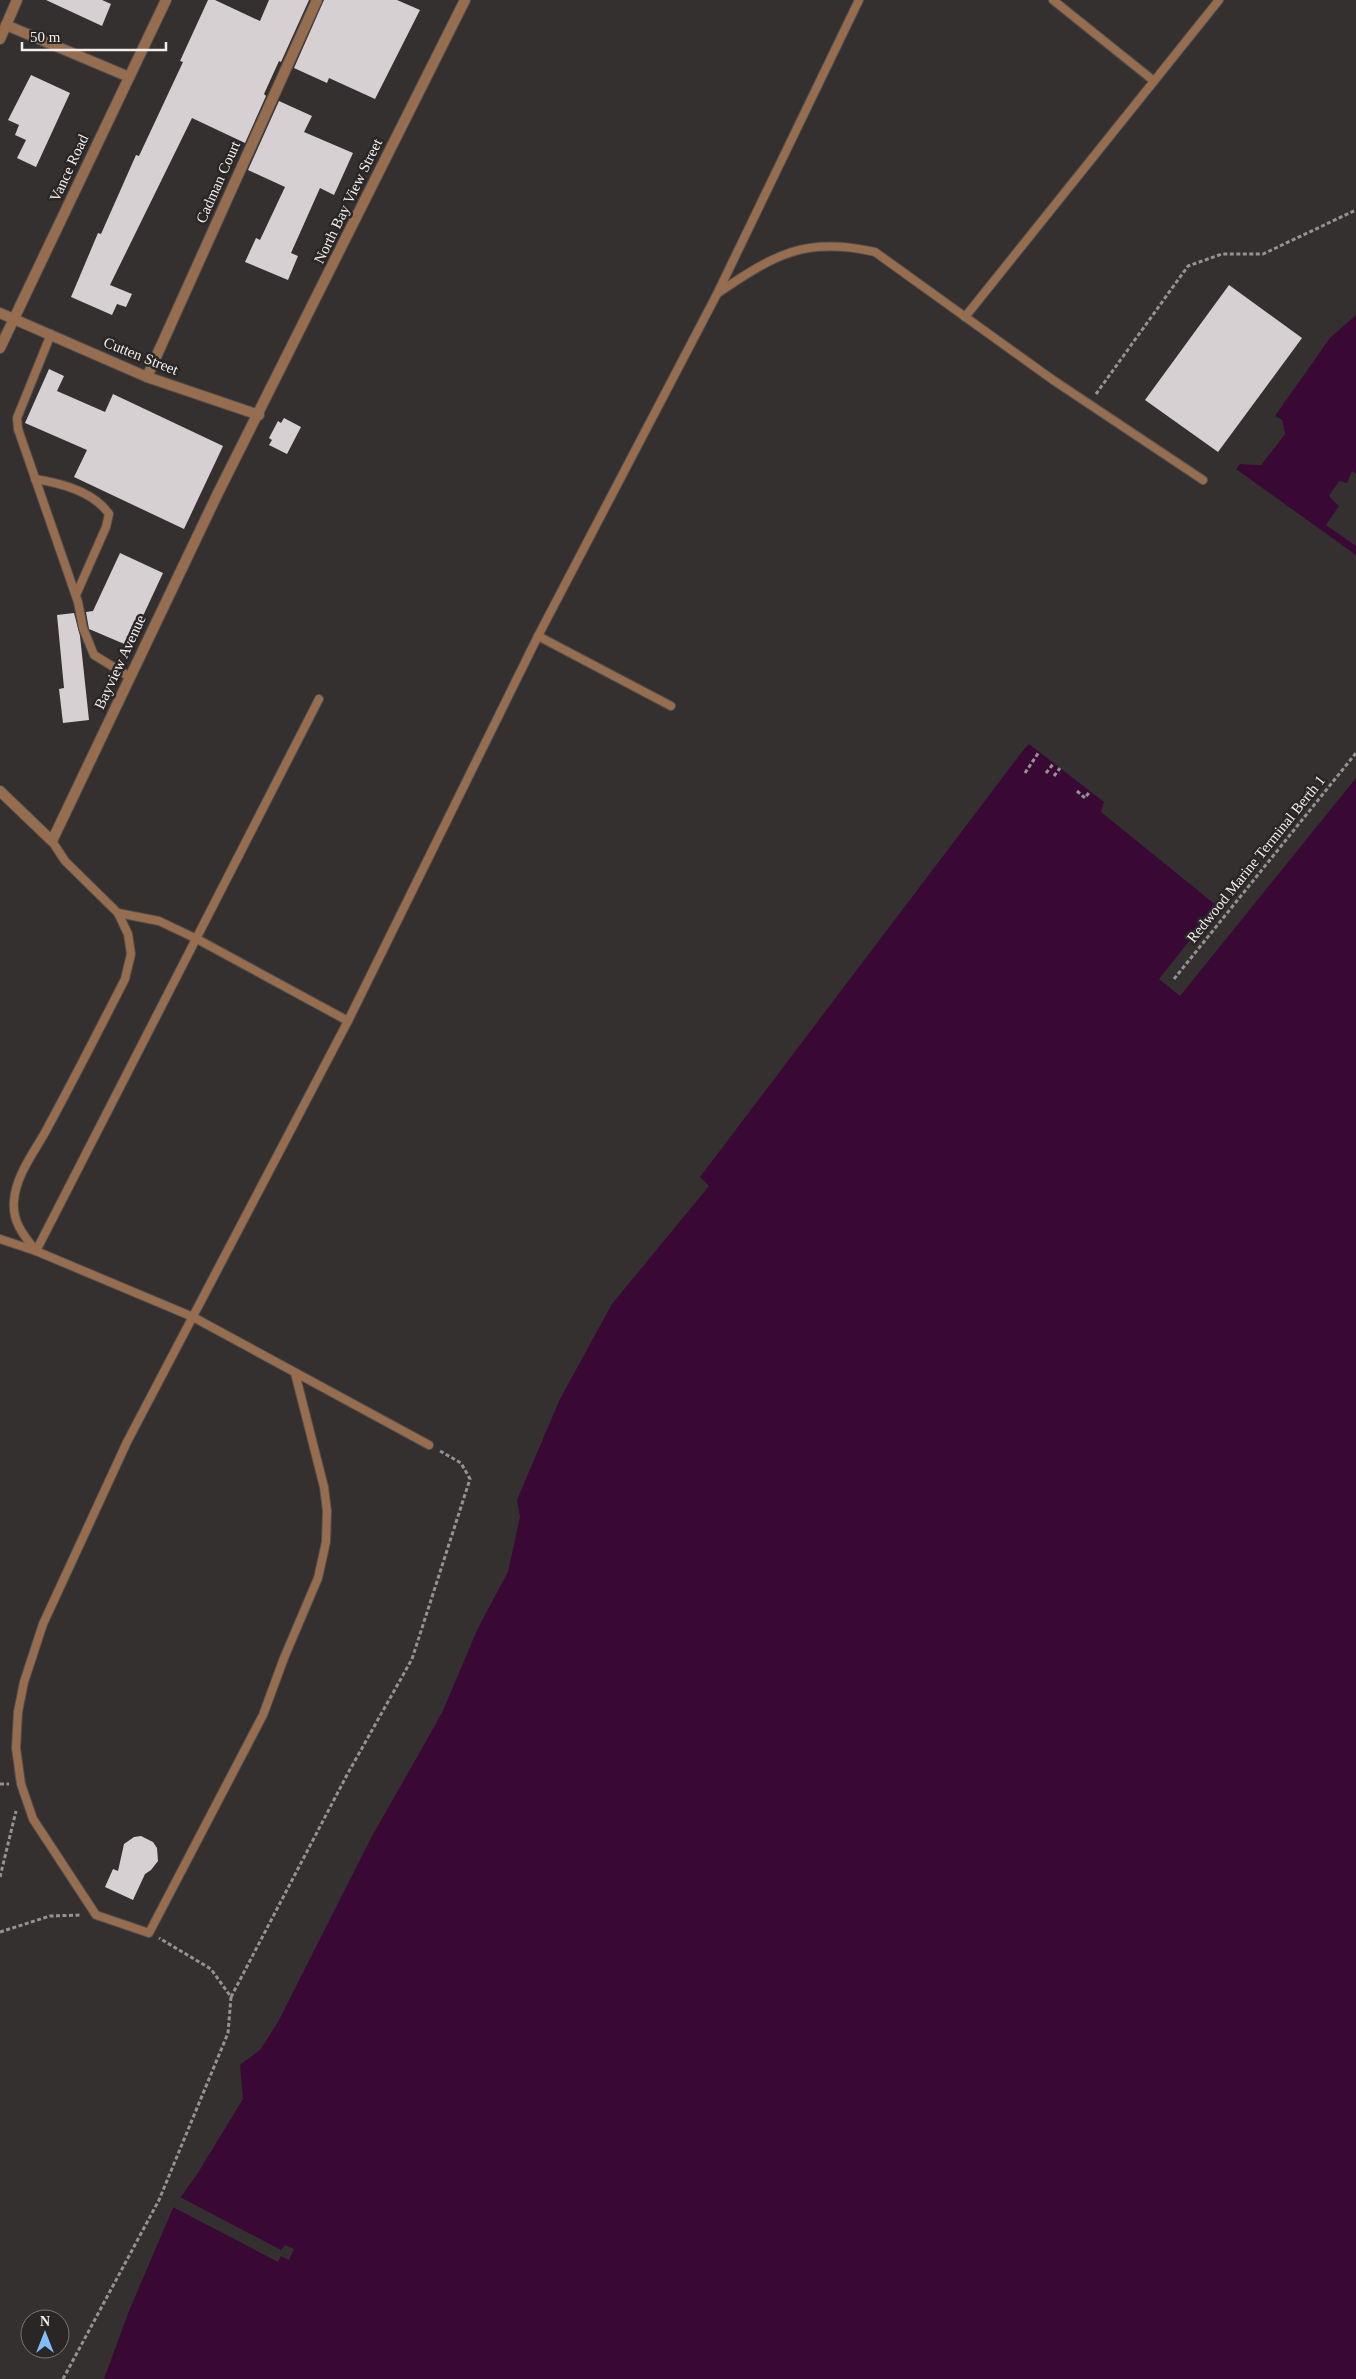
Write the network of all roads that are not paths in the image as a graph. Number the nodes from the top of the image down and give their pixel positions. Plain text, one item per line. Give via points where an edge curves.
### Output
1 (18, 0) edge
2 (166, 0) edge
3 (317, 0) edge
4 (465, 0) edge
5 (859, 0) edge
6 (1053, 0) edge
7 (1220, 0) edge
8 (6, 25) junction
9 (0, 38) edge
10 (129, 77) junction
11 (1154, 81) junction
12 (717, 294) junction
13 (0, 314) edge
14 (965, 317) junction
15 (14, 319) junction
16 (51, 334) junction
17 (0, 348) edge
18 (147, 377) junction
19 (259, 415) junction
20 (35, 479) junction
21 (1203, 480) dead end
22 (216, 495) joint
23 (76, 594) junction
24 (538, 636) junction
25 (130, 677) junction
26 (319, 699) dead end
27 (671, 706) dead end
28 (0, 791) edge
29 (52, 842) junction
30 (118, 912) junction
31 (197, 939) junction
32 (348, 1021) junction
33 (0, 1239) edge
34 (36, 1251) junction
35 (193, 1317) junction
36 (295, 1373) junction
37 (429, 1445) road end

1 - 8 street
2 - 10 street, Vance Road
3 - 18 street, Cadman Court
4 - 19 street, North Bay View Street
5 - 12 lane
6 - 11 lane
7 - 11 lane
8 - 9 street
8 - 10 street
10 - 15 street, Vance Road
11 - 14 lane
12 - 14 lane via 760,265 798,249 852,246 875,252
12 - 24 lane
13 - 15 street, Cutten Street
14 - 21 lane
15 - 16 street, Cutten Street
15 - 17 street, Vance Road
16 - 18 street, Cutten Street
16 - 20 lane via 17,418
18 - 19 street, Cutten Street
19 - 22 street, North Bay View Street
20 - 23 lane
20 - 23 lane via 54,482 102,503 108,514 106,527
22 - 25 street, Bayview Avenue
23 - 25 lane via 83,628 94,655
24 - 27 lane
24 - 32 lane
25 - 29 street, Bayview Avenue
26 - 31 lane
28 - 29 street
29 - 30 lane via 65,861
30 - 31 lane via 159,921
30 - 34 lane via 128,934 131,954 125,979 18,1180 14,1217
31 - 32 lane
31 - 34 lane
32 - 35 lane
33 - 34 lane
34 - 35 lane
35 - 36 lane
35 - 36 lane via 127,1442 43,1624 18,1712 16,1748 21,1784 33,1818 96,1915 150,1933 263,1715 318,1578 326,1542 327,1511
36 - 37 lane

